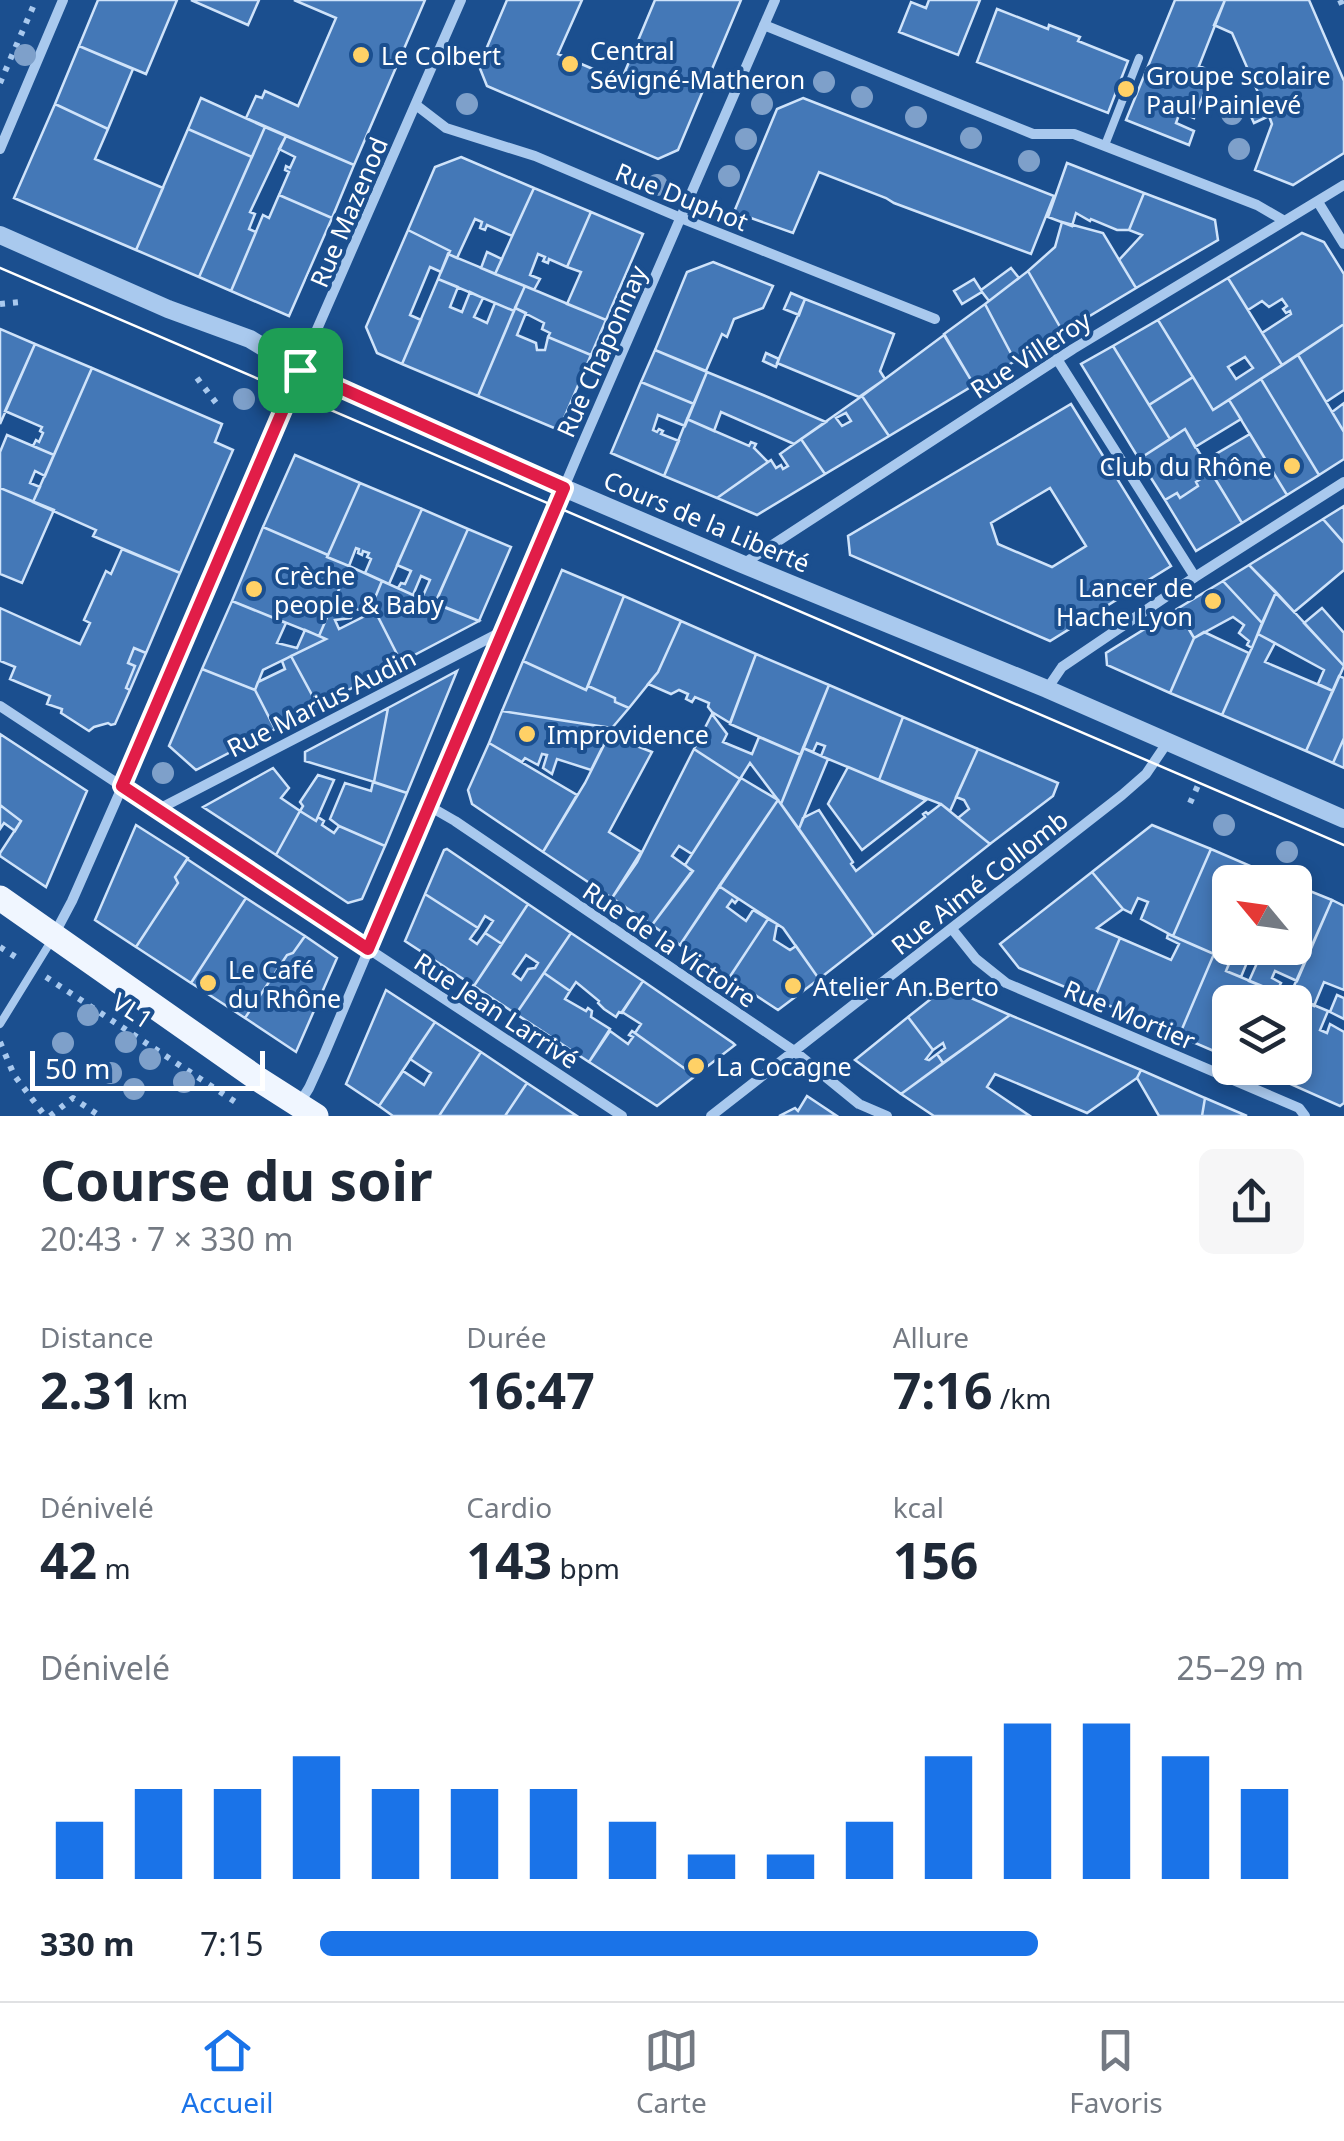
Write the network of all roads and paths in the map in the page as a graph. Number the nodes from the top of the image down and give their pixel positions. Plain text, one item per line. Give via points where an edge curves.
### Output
1 (36, 0) edge
2 (63, 0) edge
3 (461, 0) edge
4 (775, 0) edge
5 (1340, 0) edge
6 (1344, 9) edge
7 (764, 25) junction
8 (1139, 58) dead end
9 (0, 83) edge
10 (416, 106) junction
11 (1106, 145) junction
12 (0, 149) edge
13 (1344, 186) edge
14 (1318, 202) junction
15 (681, 218) junction
16 (1283, 220) junction
17 (0, 236) edge
18 (1344, 244) edge
19 (21, 302) dead end
20 (0, 304) edge
21 (936, 318) dead end
22 (1057, 360) junction
23 (300, 370) junction
24 (197, 378) dead end
25 (220, 408) dead end
26 (1344, 482) edge
27 (564, 488) junction
28 (742, 564) junction
29 (1195, 577) junction
30 (504, 631) junction
31 (1047, 689) junction
32 (0, 706) edge
33 (1167, 743) junction
34 (1202, 777) dead end
35 (122, 786) junction
36 (1190, 803) dead end
37 (429, 806) junction
38 (158, 810) junction
39 (1343, 819) edge
40 (0, 898) edge
41 (952, 928) junction
42 (55, 934) junction
43 (368, 949) junction
44 (36, 969) junction
45 (0, 1024) edge
46 (0, 1042) edge
47 (794, 1052) junction
48 (250, 1110) dead end
49 (307, 1110) edge
50 (48, 1116) edge
51 (100, 1116) edge
52 (622, 1116) edge
53 (712, 1116) edge
54 (888, 1116) edge
55 (1305, 1116) edge

1 - 9 path
2 - 12 street
3 - 10 street, Rue Mazenod
4 - 7 street, Rue Chaponnay
5 - 6 path
7 - 11 street via 1033,134 1074,134
7 - 15 street, Rue Chaponnay
8 - 11 lane
10 - 15 street, Rue Duphot via 446,128 535,156
10 - 23 street, Rue Mazenod
11 - 16 street
13 - 14 street, Rue Villeroy
14 - 16 street, Rue Villeroy
14 - 18 street
15 - 21 street, Rue Duphot
15 - 27 street, Rue Chaponnay
16 - 22 street, Rue Villeroy
17 - 23 street, Cours de la Liberté via 250,339
19 - 20 path
22 - 28 street, Rue Villeroy
22 - 29 street
23 - 27 street, Cours de la Liberté
23 - 35 street, Rue Mazenod
24 - 25 path
26 - 29 street
27 - 28 street, Cours de la Liberté
27 - 30 street, Rue Chaponnay
28 - 31 street, Cours de la Liberté
29 - 31 street via 1062,667
30 - 37 street, Rue Chaponnay
30 - 38 street, Rue Marius Audin
31 - 33 street, Cours de la Liberté
32 - 35 street, Rue Jean Larrivé
33 - 39 street, Cours de la Liberté
33 - 41 street, Rue Aimé Collomb via 1122,795
34 - 36 path
35 - 38 street, Rue Jean Larrivé
35 - 42 street, Rue Mazenod
37 - 43 street, Rue Chaponnay
37 - 47 street, Rue de la Victoire
38 - 43 street, Rue Jean Larrivé
40 - 42 main road
41 - 47 street, Rue Aimé Collomb
41 - 55 street, Rue Mortier via 1006,982
42 - 44 lane
42 - 49 main road
43 - 49 street, Rue Chaponnay via 309,1088
43 - 52 street, Rue Jean Larrivé
44 - 45 lane
44 - 48 path, VL1
46 - 50 path via 14,1075
47 - 53 street, Rue Aimé Collomb
47 - 54 street, Rue de la Victoire via 859,1104
50 - 51 path via 74,1098

